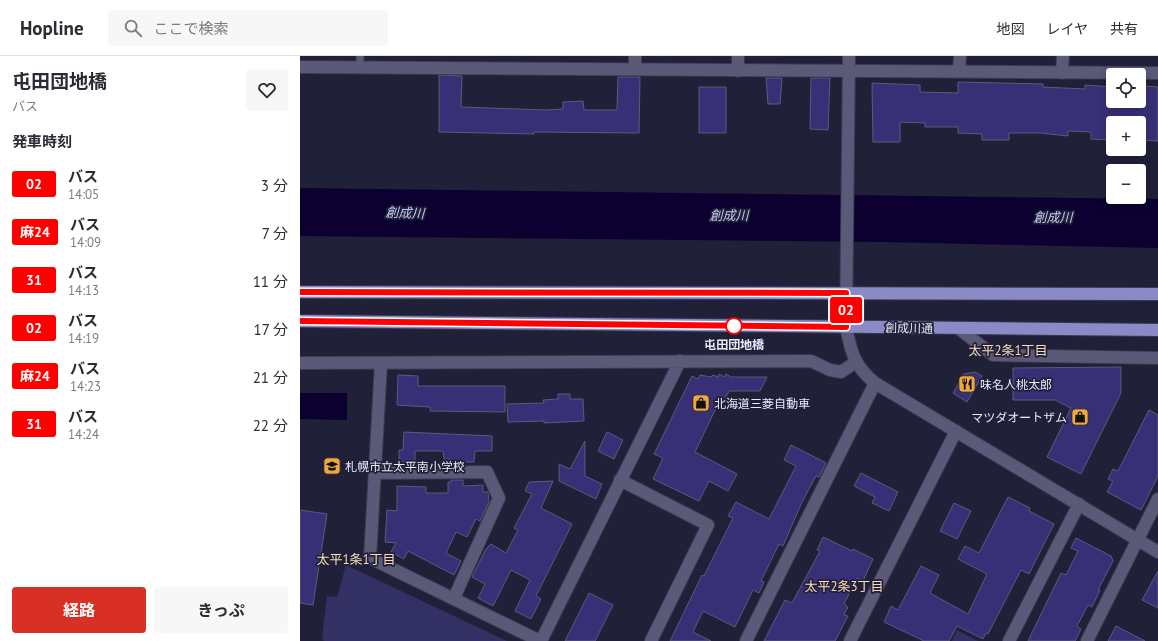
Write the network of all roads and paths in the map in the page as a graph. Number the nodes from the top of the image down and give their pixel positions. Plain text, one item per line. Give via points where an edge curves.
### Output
1 (635, 56) edge
2 (738, 56) edge
3 (849, 56) edge
4 (960, 56) edge
5 (1063, 56) edge
6 (360, 62) edge
7 (528, 62) edge
8 (300, 67) edge
9 (635, 69) junction
10 (738, 71) junction
11 (849, 72) junction
12 (960, 72) junction
13 (1062, 72) junction
14 (1158, 73) edge
15 (300, 292) edge
16 (846, 293) junction
17 (1158, 294) edge
18 (300, 321) edge
19 (846, 327) junction
20 (958, 328) junction
21 (1158, 330) edge
22 (1158, 358) edge
23 (680, 361) junction
24 (856, 362) junction
25 (300, 363) edge
26 (381, 363) junction
27 (875, 383) junction
28 (956, 431) junction
29 (375, 472) junction
30 (620, 480) junction
31 (1158, 499) edge
32 (1079, 504) junction
33 (1138, 540) junction
34 (1158, 552) edge
35 (454, 598) junction
36 (540, 641) edge
37 (651, 641) edge
38 (746, 641) edge
39 (850, 641) edge
40 (1009, 641) edge
41 (1087, 641) edge

1 - 9 street
2 - 10 street
3 - 11 street
4 - 12 street
5 - 13 street
6 - 7 street
6 - 8 street
7 - 9 street
9 - 10 street
10 - 11 street
11 - 12 street
11 - 16 street
12 - 13 street
13 - 14 street
15 - 16 highway
16 - 17 highway
16 - 19 street
18 - 19 highway, 創成川通
19 - 20 highway, 創成川通
19 - 24 street
20 - 21 highway, 創成川通
20 - 22 street via 993,355
23 - 24 street via 811,361 841,372
23 - 26 street
23 - 30 street
24 - 27 street via 865,375
25 - 26 street
26 - 29 street
27 - 28 street
27 - 38 street
28 - 32 street
28 - 39 street
29 - 35 street via 370,558
29 - 35 street via 487,472 499,498
30 - 36 street
30 - 37 street via 708,524
31 - 33 street
32 - 33 street
32 - 40 street
33 - 34 street
33 - 41 street
35 - 36 street

